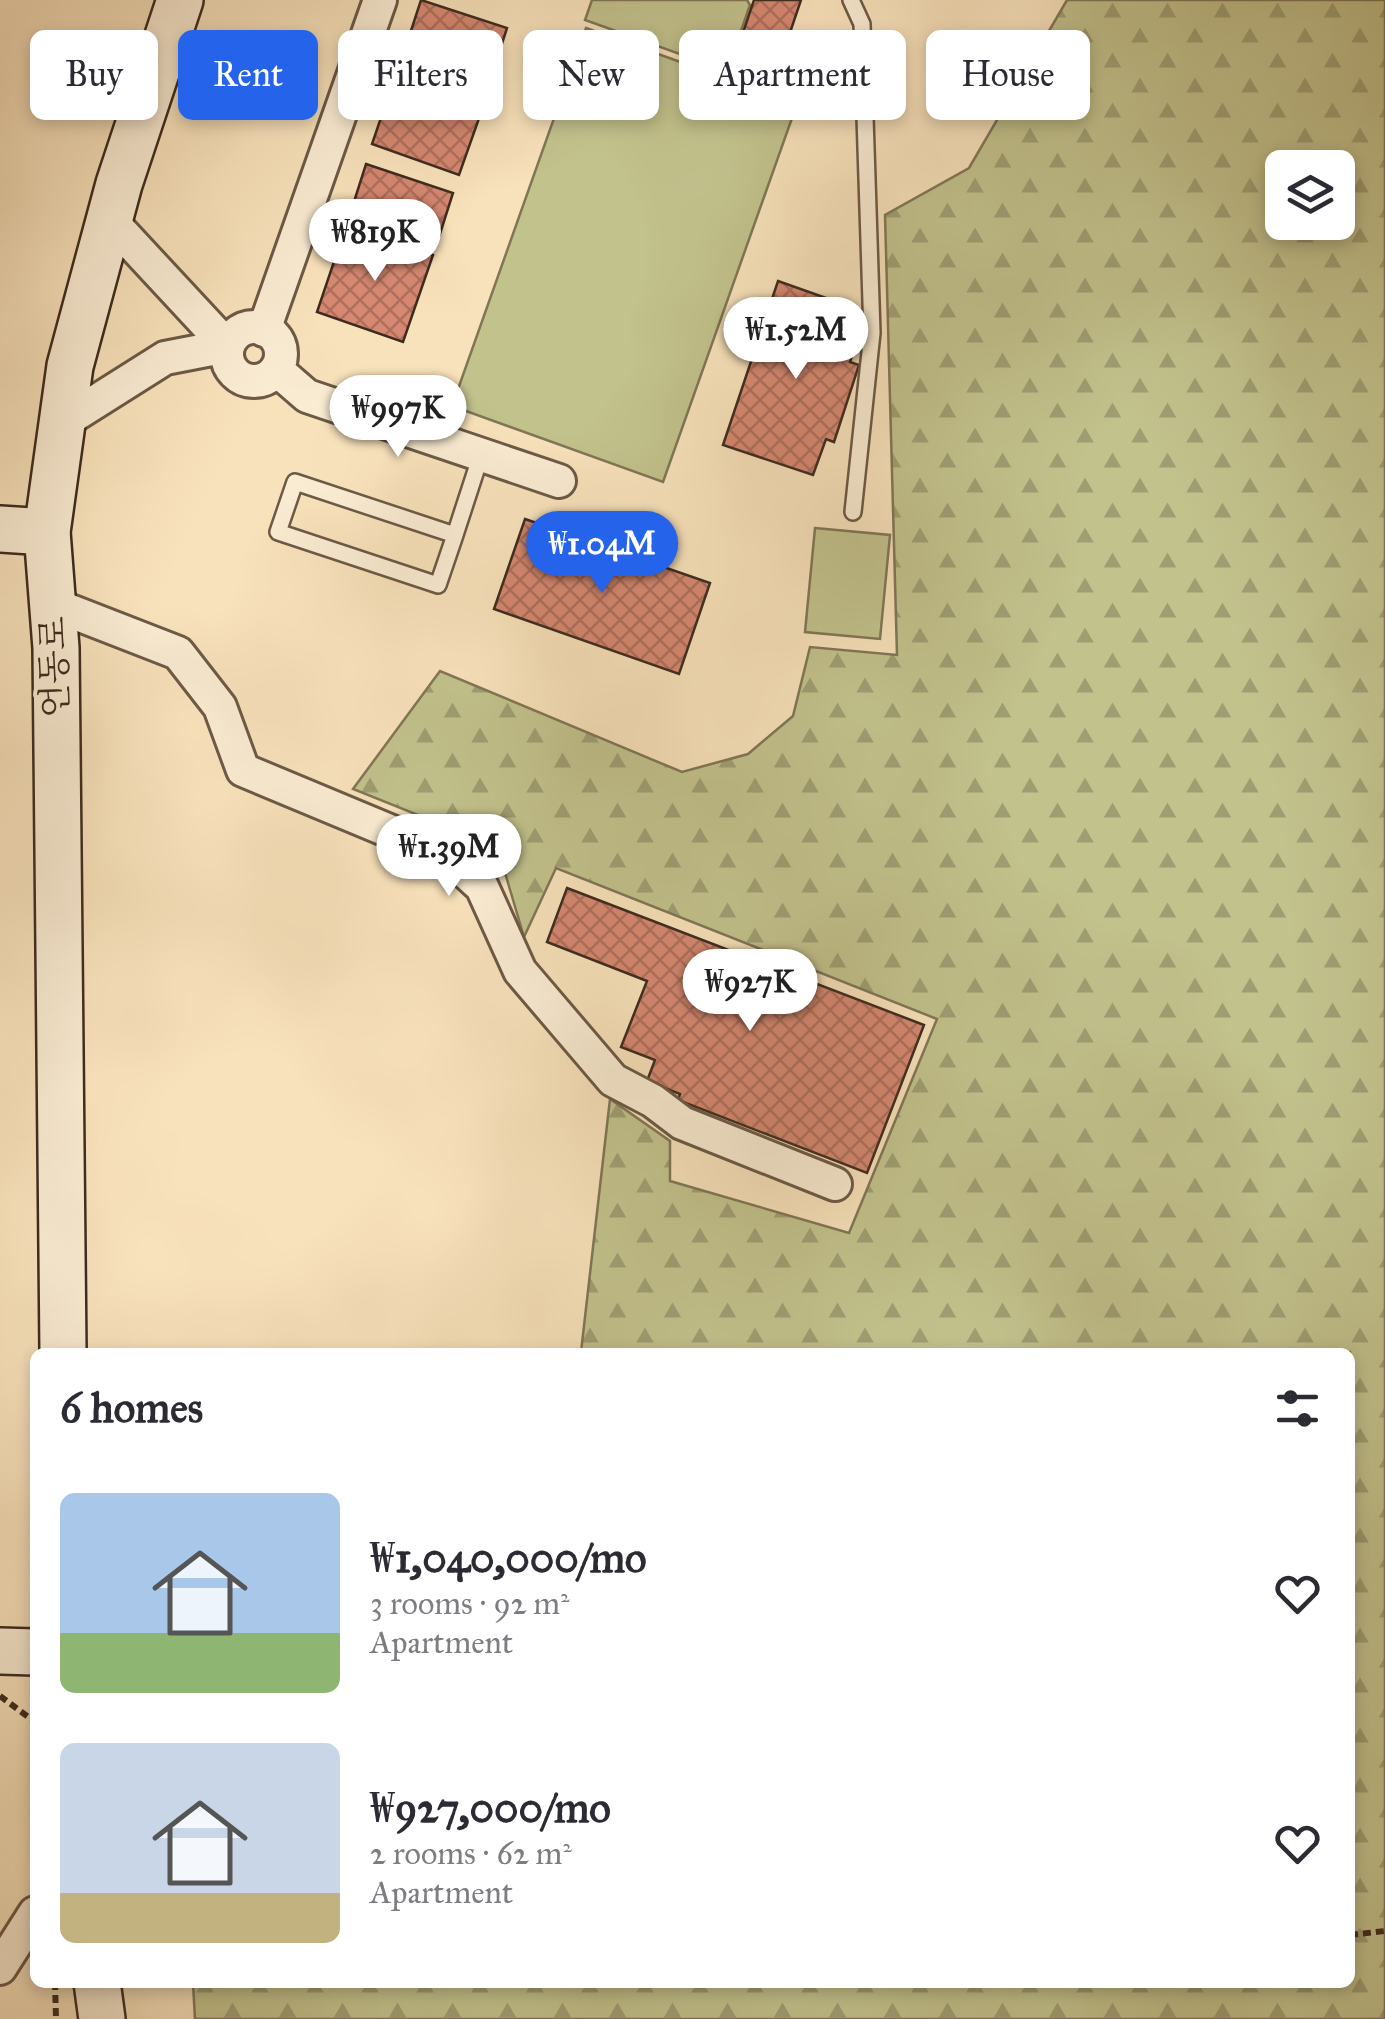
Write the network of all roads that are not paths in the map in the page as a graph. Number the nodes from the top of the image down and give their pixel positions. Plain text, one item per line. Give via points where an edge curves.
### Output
1 (180, 0) edge
2 (380, 0) edge
3 (851, 0) edge
4 (109, 219) junction
5 (264, 330) junction
6 (228, 346) junction
7 (277, 370) junction
8 (62, 423) junction
9 (481, 455) junction
10 (558, 481) dead end
11 (853, 512) dead end
12 (0, 529) edge
13 (47, 532) junction
14 (455, 535) junction
15 (52, 604) junction
16 (835, 1184) dead end
17 (64, 1348) edge
18 (0, 1650) edge
19 (30, 1652) edge
20 (30, 1921) edge
21 (0, 1968) edge
22 (98, 1988) edge
23 (102, 2019) edge

1 - 4 main road, 언동로
2 - 5 street
3 - 11 lane via 862,24 872,333
4 - 6 street
4 - 8 main road, 언동로 via 70,366
5 - 6 street via 238,331
5 - 7 street via 274,334 282,352
6 - 7 street via 229,365 242,379 262,380
6 - 8 street via 165,358
7 - 9 street via 307,396
8 - 13 main road, 언동로
9 - 10 street
9 - 14 lane
12 - 13 main road
13 - 15 main road, 언동로
14 - 14 lane via 295,482 278,532 438,585
15 - 16 street via 178,653 220,708 243,770 447,855 482,887 520,971 612,1080 682,1123
15 - 17 main road, 언동로
18 - 19 main road
20 - 21 street
22 - 23 main road

